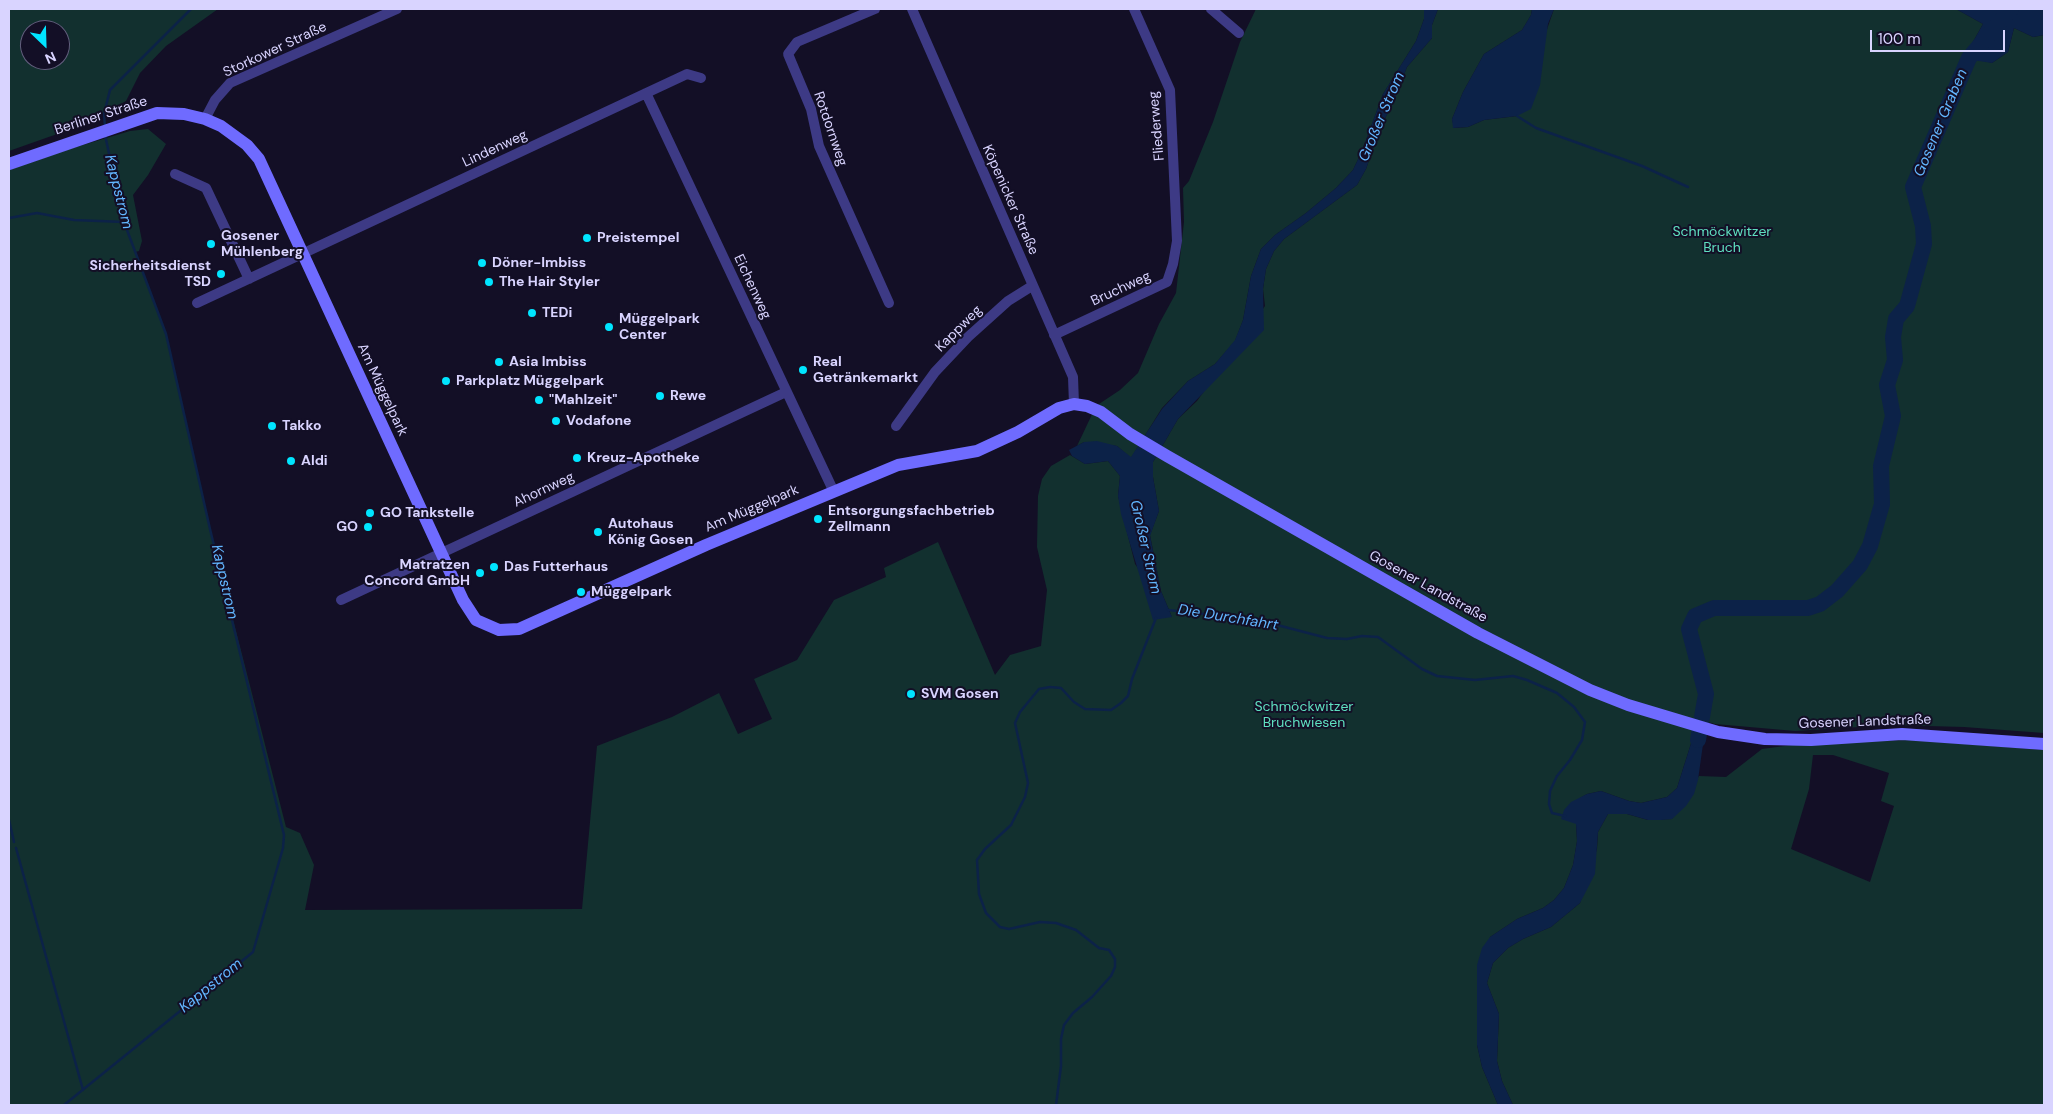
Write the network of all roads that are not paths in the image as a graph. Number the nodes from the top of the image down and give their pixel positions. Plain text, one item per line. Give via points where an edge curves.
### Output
1 (397, 9) edge
2 (875, 9) edge
3 (912, 9) edge
4 (1134, 9) edge
5 (1211, 9) edge
6 (1239, 33) dead end
7 (701, 78) dead end
8 (646, 94) junction
9 (205, 119) junction
10 (9, 164) edge
11 (175, 174) dead end
12 (1174, 188) joint
13 (302, 255) junction
14 (249, 279) junction
15 (1032, 286) junction
16 (197, 303) dead end
17 (889, 303) dead end
18 (1054, 335) junction
19 (786, 392) junction
20 (1074, 404) junction
21 (896, 426) dead end
22 (834, 492) junction
23 (441, 553) junction
24 (340, 600) dead end
25 (2044, 744) edge

1 - 9 street, Storkower Straße via 230,83 215,100
2 - 17 street, Rotdornweg via 797,42 788,54 811,110 819,146
3 - 15 street, Köpenicker Straße
4 - 12 street, Fliederweg via 1170,90
5 - 6 street
7 - 8 street, Lindenweg via 687,74
8 - 13 street, Lindenweg
8 - 19 street, Eichenweg
9 - 10 main road, Berliner Straße via 158,113
9 - 13 main road, Am Müggelpark via 236,135 259,159
11 - 14 street via 206,188
12 - 18 street, Bruchweg via 1177,241 1167,282
13 - 14 street, Lindenweg
13 - 23 main road, Am Müggelpark
14 - 16 street, Lindenweg
15 - 18 street, Köpenicker Straße
15 - 21 street, Kappweg via 1008,301 968,337 935,372
18 - 20 street, Köpenicker Straße via 1073,377
19 - 22 street, Eichenweg
19 - 23 street, Ahornweg
20 - 22 main road, Am Müggelpark via 1059,408 977,452 898,465
20 - 25 main road, Gosener Landstraße via 1100,412 1167,456 1478,633 1590,690 1628,705 1718,732 1765,739 1811,740 1902,734
22 - 23 main road, Am Müggelpark via 519,629 499,630 476,620
23 - 24 street, Ahornweg

